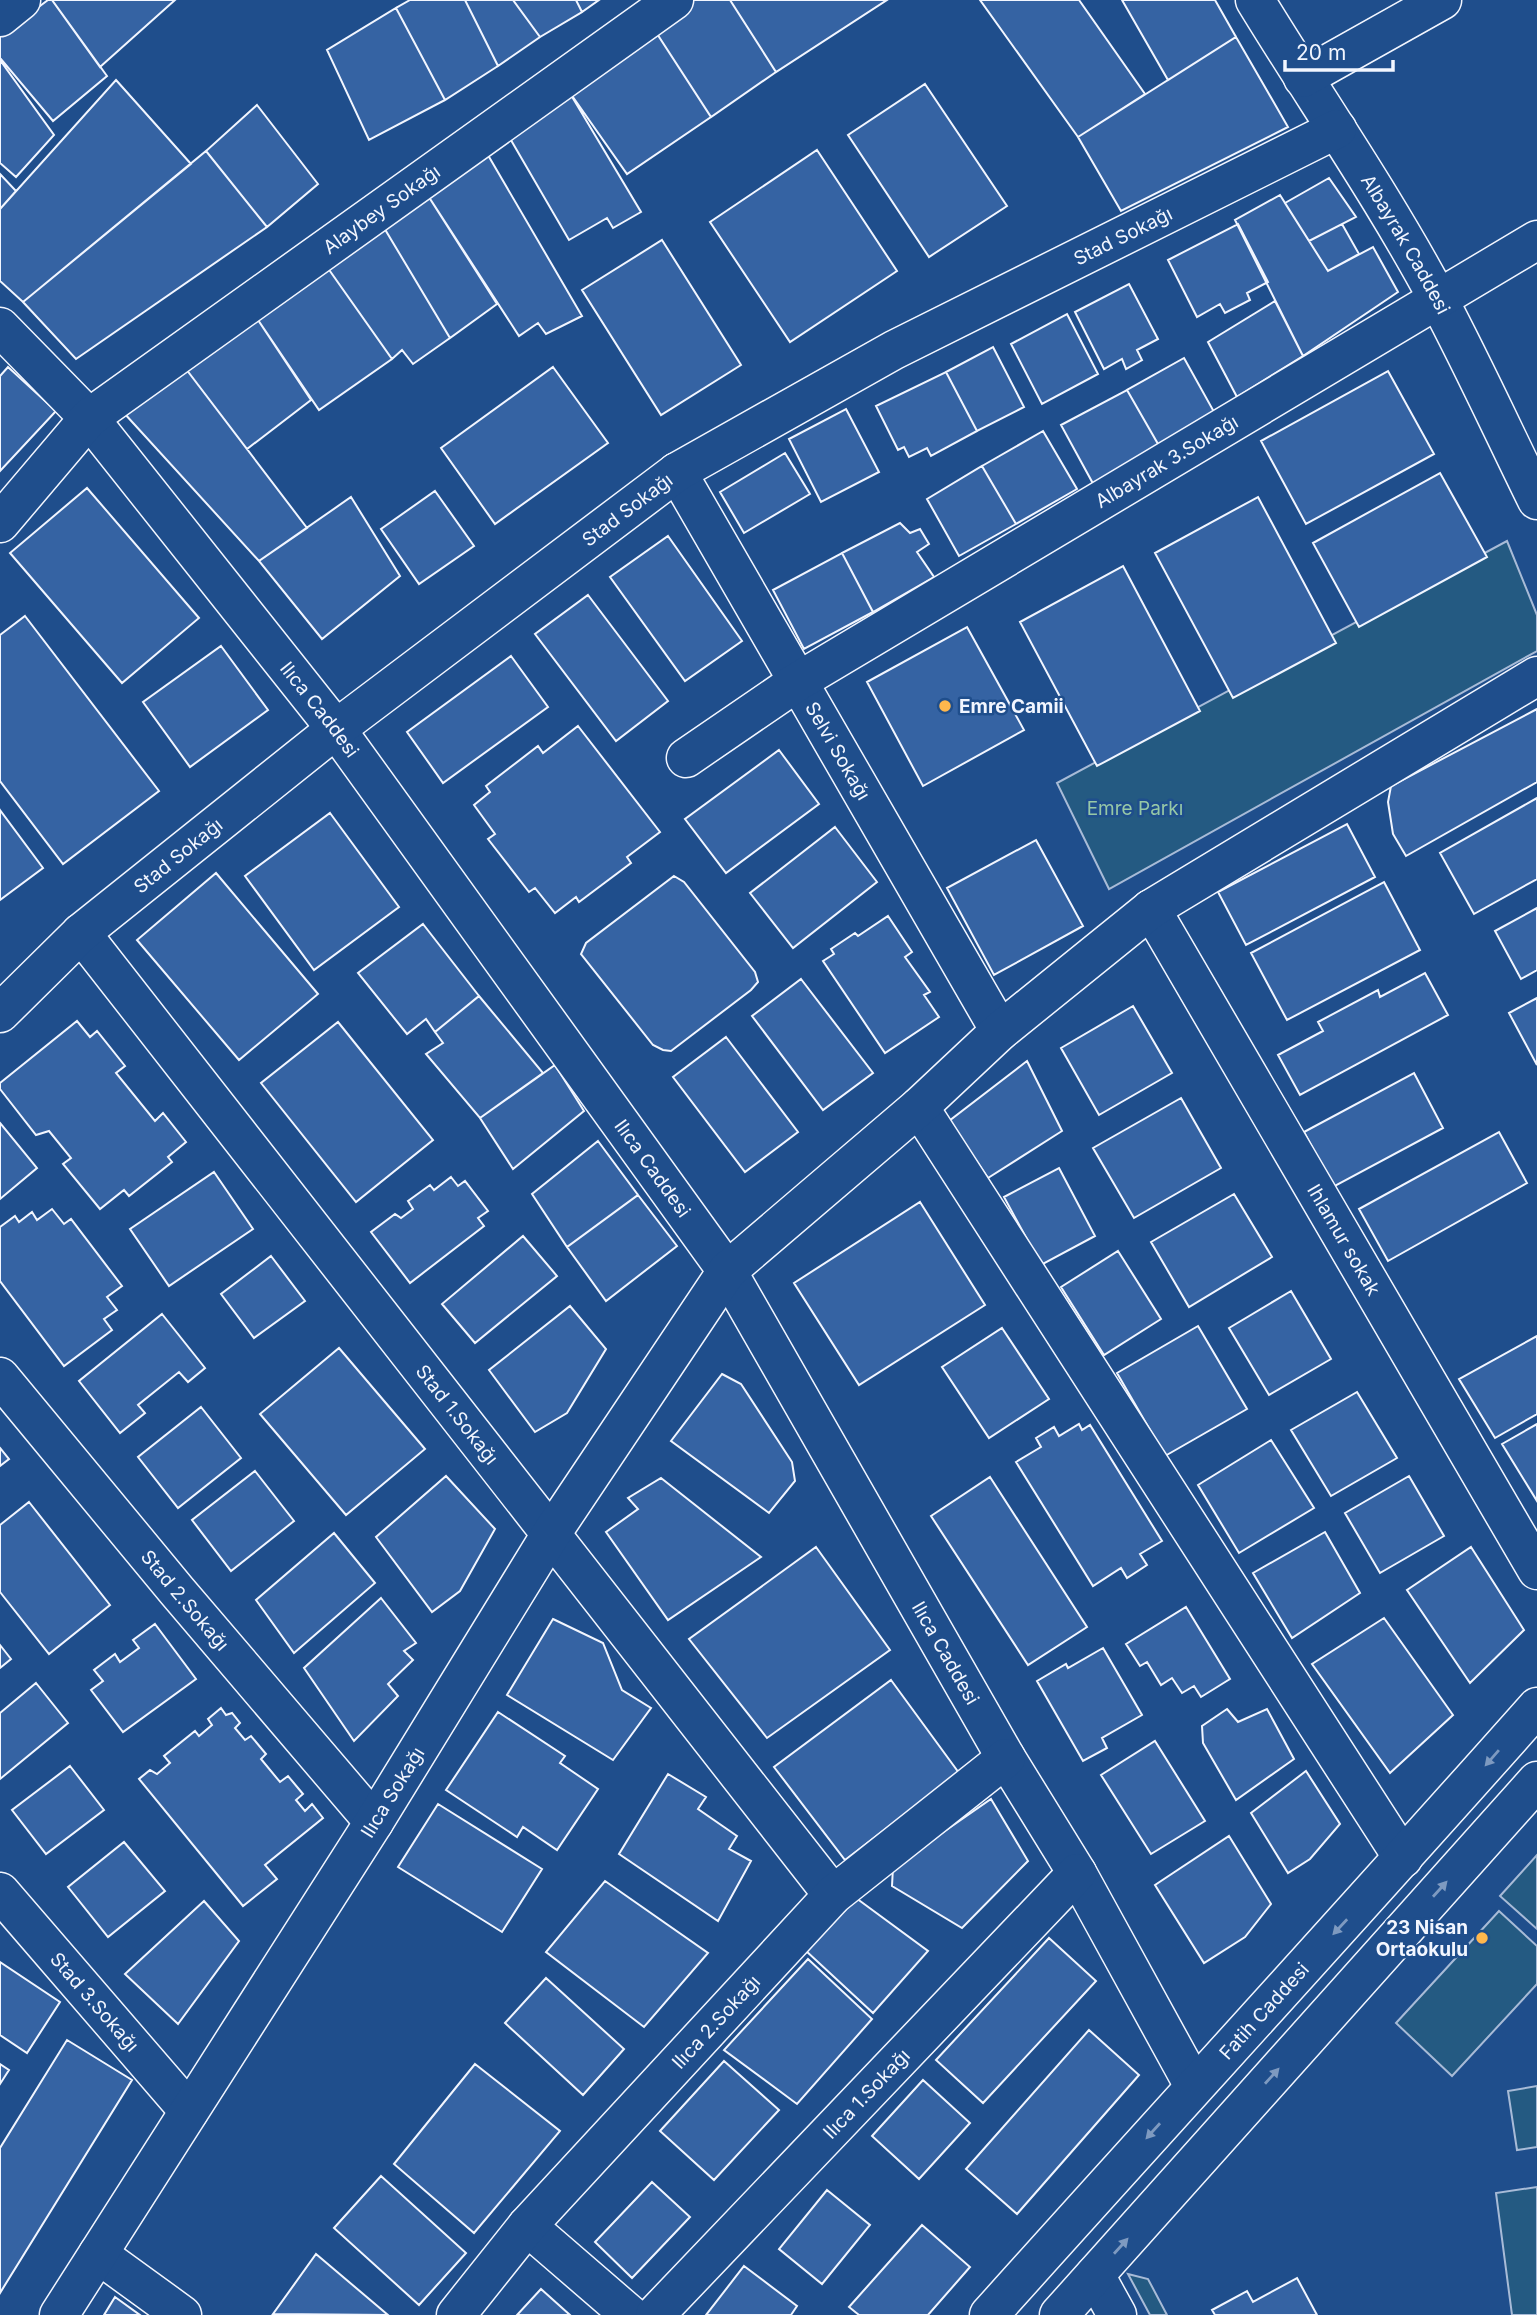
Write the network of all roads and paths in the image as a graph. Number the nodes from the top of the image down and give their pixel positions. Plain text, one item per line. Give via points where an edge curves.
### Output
1 (22, 0) edge
2 (674, 0) edge
3 (1255, 0) edge
4 (1441, 0) edge
5 (0, 17) edge
6 (1303, 78) junction
7 (1337, 130) junction
8 (1537, 240) edge
9 (1438, 299) junction
10 (0, 327) edge
11 (89, 418) junction
12 (677, 472) junction
13 (1537, 500) edge
14 (0, 523) edge
15 (1537, 676) edge
16 (797, 682) junction
17 (336, 729) junction
18 (686, 758) dead end
19 (1151, 909) junction
20 (82, 933) junction
21 (0, 1013) edge
22 (1000, 1031) junction
23 (919, 1107) junction
24 (727, 1271) junction
25 (0, 1377) edge
26 (551, 1534) junction
27 (1537, 1570) edge
28 (1537, 1707) edge
29 (1006, 1758) junction
30 (1537, 1780) edge
31 (374, 1822) junction
32 (1403, 1858) junction
33 (1077, 1873) junction
34 (0, 1892) edge
35 (833, 1895) junction
36 (1194, 2086) junction
37 (189, 2111) junction
38 (527, 2226) junction
39 (98, 2254) junction
40 (1095, 2275) junction
41 (59, 2315) edge
42 (182, 2315) edge
43 (456, 2315) edge
44 (630, 2315) edge
45 (655, 2315) edge
46 (989, 2315) edge
47 (1059, 2315) edge
48 (1117, 2315) edge

1 - 5 street
2 - 11 street, Alaybey Sokağı
3 - 6 street, Albayrak Caddesi
4 - 6 street
6 - 7 street, Albayrak Caddesi
7 - 9 street, Albayrak Caddesi
7 - 12 street, Stad Sokağı via 894,350
8 - 9 street, Albayrak 3.Sokağı
9 - 13 street, Albayrak Caddesi
9 - 16 street, Albayrak 3.Sokağı
10 - 11 street, Ilıca Caddesi
11 - 14 street, Alaybey Sokağı
11 - 17 street, Ilıca Caddesi
12 - 16 street, Selvi Sokağı
12 - 17 street, Stad Sokağı
15 - 19 street, Ilıca Sokağı
16 - 18 street, Albayrak 3.Sokağı
16 - 22 street, Selvi Sokağı
17 - 20 street, Stad Sokağı
17 - 24 street, Ilıca Caddesi
19 - 22 street, Ilıca Sokağı
19 - 27 street, Ihlamur sokak
20 - 21 street, Stad Sokağı
20 - 26 street, Stad 1.Sokağı
22 - 23 street, Ilıca Sokağı
23 - 24 street, Ilıca Sokağı
23 - 32 street
24 - 26 street, Ilıca Sokağı
24 - 29 street, Ilıca Caddesi
25 - 31 street, Stad 2.Sokağı
26 - 31 street, Ilıca Sokağı
26 - 35 street, Stad 1.Sokağı
28 -> 32 street, Fatih Caddesi
29 - 33 street, Ilıca Caddesi
29 - 35 street, Ilıca 2.Sokağı
40 -> 30 street
31 - 37 street, Ilıca Sokağı
32 -> 36 street, Fatih Caddesi
33 - 36 street, Ilıca Caddesi
33 - 45 street, Ilıca 1.Sokağı
34 - 37 street, Stad 3.Sokağı
35 - 38 street, Ilıca 2.Sokağı
36 -> 46 street, Fatih Caddesi
37 - 39 street, Ilıca Sokağı
38 - 43 street, Ilıca 2.Sokağı
38 - 44 street
39 - 41 street, Ilıca Sokağı
39 - 42 street
40 - 47 street
40 - 48 street

